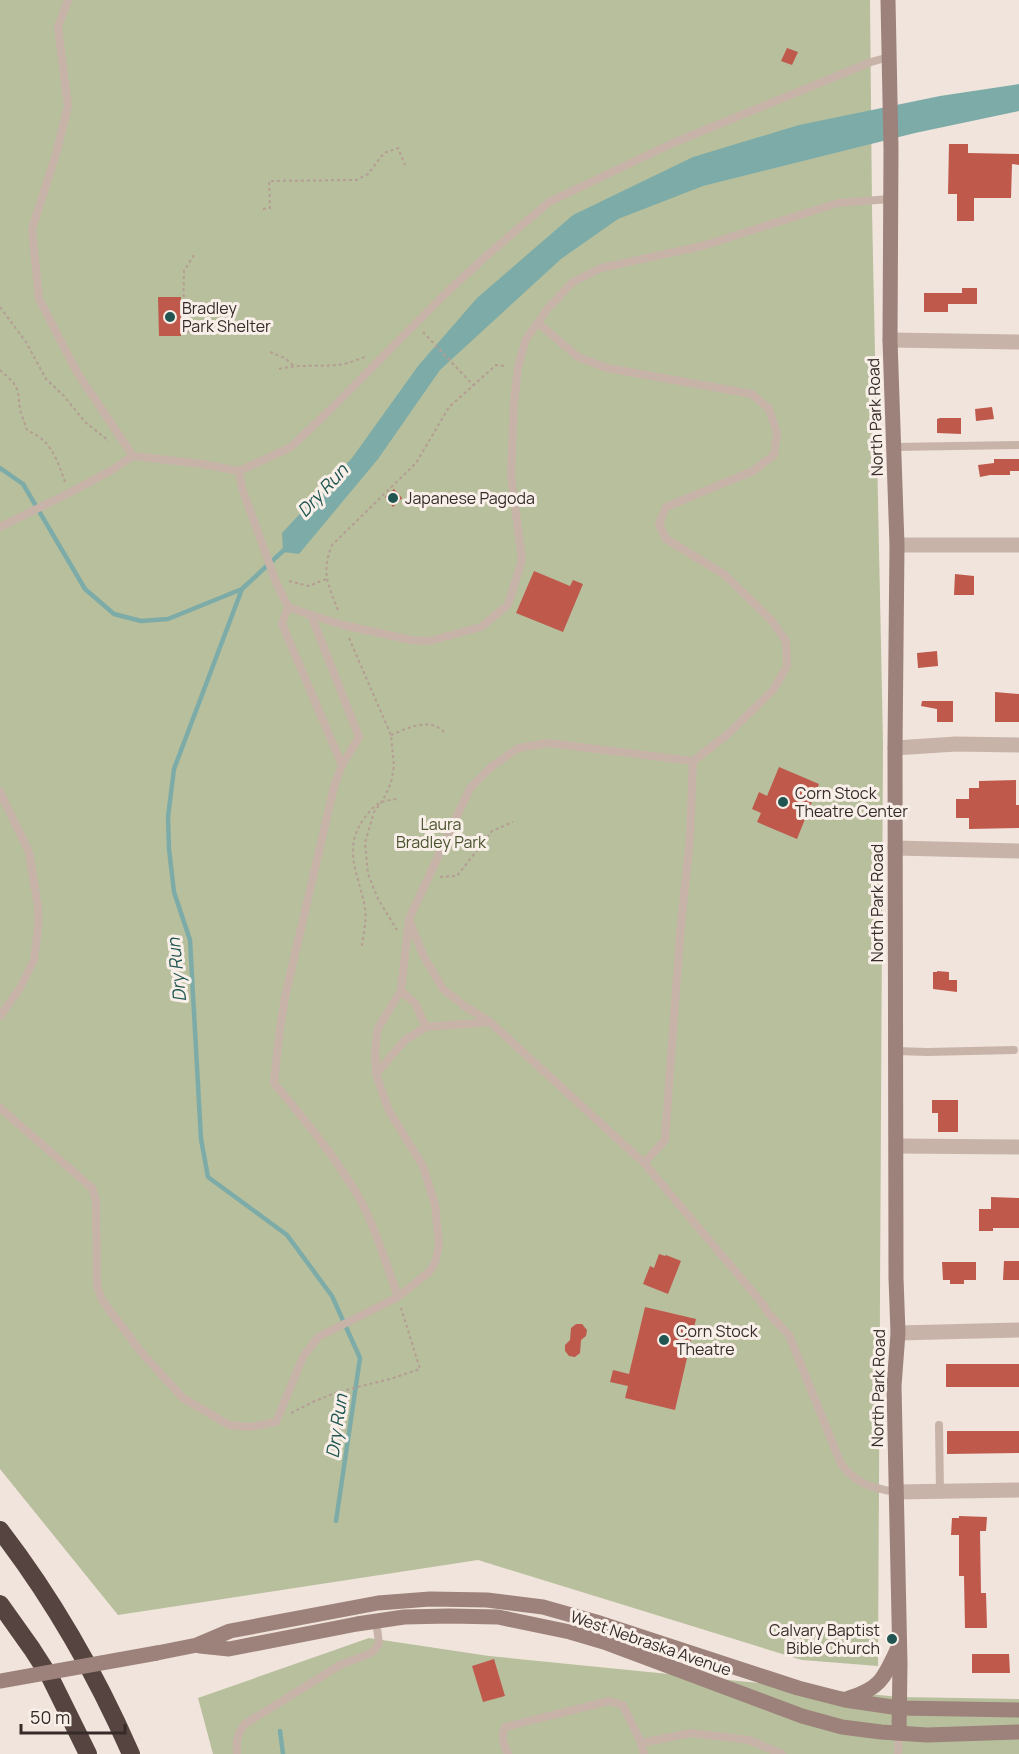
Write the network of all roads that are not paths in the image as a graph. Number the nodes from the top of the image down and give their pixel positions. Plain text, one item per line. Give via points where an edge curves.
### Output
1 (68, 0) edge
2 (888, 0) edge
3 (889, 57) junction
4 (890, 199) junction
5 (538, 323) junction
6 (890, 340) junction
7 (1019, 342) edge
8 (1019, 445) edge
9 (894, 447) junction
10 (133, 456) junction
11 (239, 471) junction
12 (0, 527) edge
13 (897, 545) junction
14 (1019, 545) edge
15 (288, 607) junction
16 (311, 615) junction
17 (1019, 745) edge
18 (895, 748) junction
19 (693, 761) junction
20 (342, 765) junction
21 (0, 792) edge
22 (895, 848) junction
23 (1019, 851) edge
24 (409, 919) junction
25 (401, 991) junction
26 (0, 1016) edge
27 (490, 1022) junction
28 (426, 1028) junction
29 (896, 1050) junction
30 (1014, 1050) dead end
31 (376, 1074) junction
32 (0, 1108) edge
33 (896, 1146) junction
34 (1019, 1147) edge
35 (644, 1163) junction
36 (398, 1297) junction
37 (1019, 1330) edge
38 (898, 1333) junction
39 (939, 1425) dead end
40 (1019, 1490) edge
41 (940, 1491) junction
42 (897, 1492) junction
43 (0, 1530) edge
44 (0, 1604) edge
45 (376, 1621) junction
46 (197, 1645) junction
47 (899, 1645) junction
48 (0, 1681) edge
49 (844, 1700) junction
50 (899, 1708) junction
51 (1019, 1710) edge
52 (1019, 1732) edge
53 (899, 1733) junction
54 (641, 1743) junction
55 (88, 1754) edge
56 (131, 1754) edge
57 (237, 1754) edge
58 (508, 1754) edge
59 (644, 1754) edge
60 (782, 1754) edge
61 (898, 1754) edge

1 - 10 lane via 58,27 68,106 32,229 39,299 78,374
2 - 3 main road, North Park Road
3 - 4 main road, North Park Road
3 - 11 lane via 673,143 549,202 485,256 291,447
4 - 5 lane via 838,203 702,246 601,268 573,282
4 - 6 main road, North Park Road
5 - 16 lane via 526,339 514,403 511,475 522,561 508,605 481,627 429,641
5 - 19 lane via 578,357 607,368 752,394 769,409 777,433 774,455 753,471 666,507 659,524 666,539 724,575 771,620 786,641 787,666 773,690 727,735
6 - 7 street
6 - 9 main road, North Park Road
8 - 9 lane
9 - 13 main road, North Park Road
10 - 11 lane
10 - 12 lane
11 - 15 lane
13 - 14 street
13 - 18 main road, North Park Road
15 - 16 lane
15 - 20 lane via 282,624
16 - 20 lane via 359,737
17 - 18 street
18 - 22 main road, North Park Road
19 - 24 lane via 548,743 518,748 470,788
19 - 35 lane via 665,1140
20 - 36 lane via 285,997 274,1083 322,1141 358,1196
21 - 26 lane via 29,852 38,928 34,960
22 - 23 street
22 - 29 main road, North Park Road
24 - 25 lane
24 - 27 lane via 423,955 443,989
25 - 28 lane via 415,1003
25 - 31 lane via 378,1028
27 - 28 lane
27 - 35 lane
28 - 31 lane via 405,1040
29 - 30 lane
29 - 33 main road, North Park Road
31 - 36 lane via 389,1111 423,1166 435,1205 439,1245 429,1272
32 - 36 lane via 92,1188 96,1200 97,1286 102,1300 141,1352 183,1398 229,1425 250,1427 276,1422 303,1357 318,1337
33 - 34 street
33 - 38 main road, North Park Road
35 - 42 lane via 789,1335 846,1470 871,1487
37 - 38 street
38 - 42 main road, North Park Road via 894,1386
39 - 41 lane
40 - 41 street
41 - 42 street
42 - 47 main road, North Park Road
43 - 56 highway via 75,1642
44 - 55 highway via 50,1677
45 - 46 main road, West Nebraska Avenue via 229,1649
45 - 53 main road, West Nebraska Avenue via 459,1616 498,1617 536,1624 604,1642 802,1716 842,1727
45 - 57 lane via 379,1643 375,1650 340,1665 244,1724 238,1731
46 - 48 main road, West Nebraska Avenue, bridge
46 - 49 main road, West Nebraska Avenue via 230,1631 378,1603 487,1600 543,1607
47 - 49 main road via 875,1687
47 - 50 main road, North Park Road
49 - 50 main road, West Nebraska Avenue
50 - 51 main road, West Nebraska Avenue
50 - 53 main road, North Park Road
52 - 53 main road, West Nebraska Avenue
53 - 61 lane
54 - 58 lane via 623,1705 609,1701 505,1728 503,1737
54 - 59 lane
54 - 60 lane via 691,1733 748,1740

